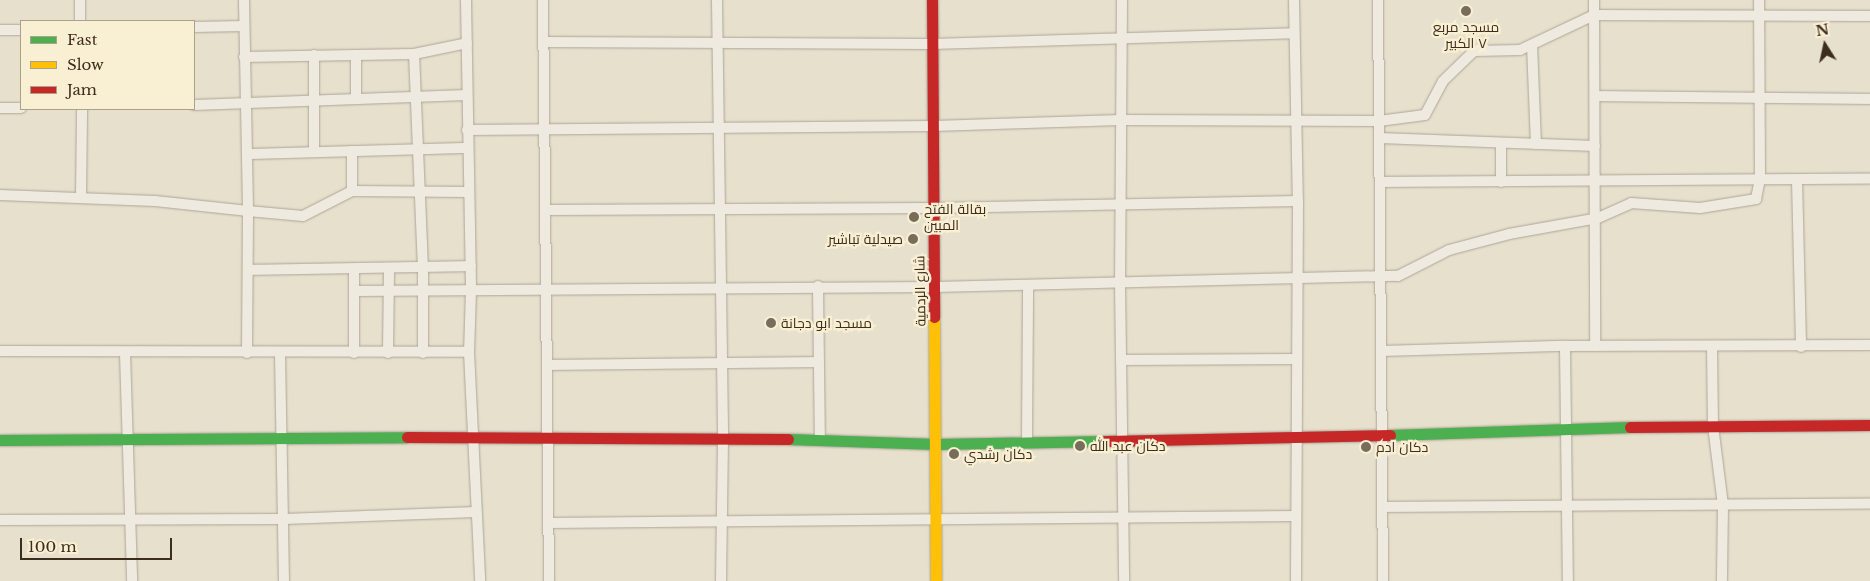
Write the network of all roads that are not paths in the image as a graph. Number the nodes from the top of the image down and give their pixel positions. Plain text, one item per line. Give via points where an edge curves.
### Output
1 (80, 0) edge
2 (244, 0) edge
3 (466, 0) edge
4 (543, 0) edge
5 (717, 0) edge
6 (932, 0) edge
7 (1122, 0) edge
8 (1294, 0) edge
9 (1378, 0) edge
10 (1594, 0) edge
11 (1759, 0) edge
12 (1594, 15) junction
13 (1759, 16) junction
14 (1870, 16) edge
15 (80, 20) edge
16 (244, 26) junction
17 (195, 27) edge
18 (0, 30) edge
19 (20, 30) edge
20 (1294, 33) junction
21 (1123, 37) junction
22 (544, 42) junction
23 (718, 42) junction
24 (467, 43) junction
25 (932, 44) junction
26 (1532, 45) junction
27 (414, 54) junction
28 (314, 55) junction
29 (356, 55) junction
30 (244, 57) junction
31 (466, 95) junction
32 (1596, 96) junction
33 (1758, 96) junction
34 (414, 97) junction
35 (1870, 98) edge
36 (356, 99) junction
37 (314, 101) junction
38 (246, 103) junction
39 (195, 105) edge
40 (0, 108) edge
41 (20, 108) edge
42 (82, 110) edge
43 (1121, 120) junction
44 (1379, 121) junction
45 (1296, 122) junction
46 (933, 126) junction
47 (545, 128) junction
48 (719, 128) junction
49 (467, 130) junction
50 (1379, 138) junction
51 (1501, 143) junction
52 (1536, 144) junction
53 (1595, 146) junction
54 (416, 148) junction
55 (467, 148) junction
56 (352, 150) junction
57 (314, 152) junction
58 (247, 154) junction
59 (1760, 179) junction
60 (1870, 179) edge
61 (1797, 180) junction
62 (1380, 182) junction
63 (1501, 182) junction
64 (1595, 182) junction
65 (352, 191) junction
66 (469, 192) junction
67 (419, 194) junction
68 (0, 196) edge
69 (81, 197) junction
70 (1298, 201) junction
71 (1120, 205) junction
72 (934, 208) junction
73 (546, 210) junction
74 (720, 210) junction
75 (248, 211) junction
76 (1593, 219) junction
77 (471, 266) junction
78 (354, 269) junction
79 (389, 269) junction
80 (423, 269) junction
81 (249, 270) junction
82 (1380, 275) junction
83 (1297, 278) junction
84 (1120, 284) junction
85 (1028, 285) junction
86 (818, 286) junction
87 (935, 287) junction
88 (547, 288) junction
89 (719, 288) junction
90 (423, 290) junction
91 (472, 290) junction
92 (354, 291) junction
93 (390, 291) junction
94 (1870, 345) edge
95 (1565, 346) junction
96 (1596, 346) junction
97 (1712, 346) junction
98 (1800, 347) junction
99 (0, 351) edge
100 (1381, 351) junction
101 (469, 352) junction
102 (280, 353) junction
103 (354, 353) junction
104 (388, 353) junction
105 (422, 353) junction
106 (125, 354) junction
107 (247, 354) junction
108 (1296, 359) junction
109 (1121, 360) junction
110 (819, 362) junction
111 (721, 364) junction
112 (549, 365) junction
113 (1870, 425) edge
114 (1713, 426) junction
115 (1566, 428) junction
116 (1382, 434) junction
117 (130, 438) junction
118 (473, 438) junction
119 (1297, 438) junction
120 (282, 439) junction
121 (1121, 439) junction
122 (0, 440) edge
123 (549, 440) junction
124 (723, 440) junction
125 (820, 440) junction
126 (1027, 441) junction
127 (936, 444) junction
128 (1870, 504) edge
129 (1723, 505) junction
130 (1567, 506) junction
131 (1383, 507) junction
132 (476, 512) junction
133 (1296, 516) junction
134 (1122, 517) junction
135 (131, 519) junction
136 (284, 519) junction
137 (0, 520) edge
138 (722, 520) junction
139 (937, 522) junction
140 (548, 523) junction
141 (132, 581) edge
142 (284, 581) edge
143 (480, 581) edge
144 (549, 581) edge
145 (721, 581) edge
146 (936, 581) edge
147 (1124, 581) edge
148 (1296, 581) edge
149 (1383, 581) edge
150 (1568, 581) edge
151 (1722, 581) edge

1 - 15 street
2 - 16 street
3 - 24 street
4 - 22 street
5 - 23 street
6 - 25 street, شارع الردمية
7 - 21 street
8 - 20 street
9 - 44 street
10 - 12 street
11 - 13 street
12 - 13 street
12 - 26 street
12 - 32 street
13 - 14 street
13 - 33 street
16 - 17 street
16 - 30 street
18 - 19 street
20 - 21 street
20 - 45 street
21 - 25 street
21 - 43 street
22 - 23 street
22 - 47 street
23 - 25 street
23 - 48 street
24 - 27 street
24 - 31 street
25 - 46 street, شارع الردمية
26 - 44 street via 1517,51 1474,51 1443,81 1425,115
26 - 52 street
27 - 29 street
27 - 34 street
28 - 29 street
28 - 30 street
28 - 37 street
29 - 36 street
30 - 38 street
31 - 34 street
31 - 49 street
32 - 33 street
32 - 53 street
33 - 35 street
33 - 59 street
34 - 36 street
34 - 54 street
36 - 37 street
37 - 38 street
37 - 57 street
38 - 39 street
38 - 58 street
40 - 41 street
42 - 69 street
43 - 45 street
43 - 46 street
43 - 71 street
44 - 45 street
44 - 50 street
45 - 70 street
46 - 48 street
46 - 72 street, شارع الردمية
47 - 48 street
47 - 49 street
47 - 73 street
48 - 74 street
49 - 55 street
50 - 51 street
50 - 62 street
51 - 52 street
51 - 63 street
52 - 53 street
53 - 64 street
54 - 55 street
54 - 56 street
54 - 67 street
55 - 66 street
56 - 57 street
56 - 65 street
57 - 58 street
58 - 75 street
59 - 61 street
59 - 64 street
59 - 76 street via 1757,197 1753,200 1700,208 1631,203
60 - 61 street
61 - 98 street
62 - 63 street
62 - 82 street
63 - 64 street
64 - 76 street
65 - 67 street
65 - 75 street via 303,216
66 - 67 street
66 - 77 street
67 - 80 street
68 - 69 street
69 - 75 street
70 - 71 street
70 - 83 street
71 - 72 street
71 - 84 street
72 - 74 street
72 - 87 street, شارع الردمية
73 - 74 street
73 - 88 street
74 - 89 street
75 - 81 street
76 - 82 street via 1509,234 1449,250 1402,275
76 - 96 street
77 - 80 street
77 - 91 street
78 - 79 street
78 - 81 street
78 - 92 street
79 - 80 street
79 - 93 street
80 - 90 street
81 - 107 street
82 - 83 street
82 - 100 street
83 - 84 street
83 - 108 street
84 - 85 street
84 - 109 street
85 - 87 street
85 - 126 street
86 - 87 street
86 - 89 street
86 - 110 street
87 - 127 street, شارع الردمية
88 - 89 street
88 - 91 street
88 - 112 street
89 - 111 street
90 - 91 street
90 - 93 street
90 - 105 street
91 - 101 street
92 - 93 street
92 - 103 street
93 - 104 street
94 - 98 street
95 - 96 street
95 - 100 street
95 - 115 street
96 - 97 street
97 - 98 street
97 - 114 street
99 - 106 street
100 - 116 street
101 - 105 street
101 - 118 street
102 - 103 street
102 - 107 street
102 - 120 street
103 - 104 street
104 - 105 street
106 - 107 street
106 - 117 street
108 - 109 street
108 - 119 street
109 - 121 street
110 - 111 street
110 - 125 street
111 - 112 street
111 - 124 street
112 - 123 street
113 - 114 street
114 - 115 street
114 - 129 street
115 - 116 street
115 - 130 street
116 - 119 street
116 - 131 street
117 - 120 street
117 - 122 street
117 - 135 street
118 - 120 street
118 - 123 street
118 - 132 street
119 - 121 street
119 - 133 street
120 - 136 street
121 - 126 street
121 - 134 street
123 - 124 street
123 - 140 street
124 - 125 street
124 - 138 street
125 - 127 street
126 - 127 street
127 - 139 street, شارع الردمية
128 - 129 street
129 - 130 street
129 - 151 street
130 - 131 street
130 - 150 street
131 - 149 street
132 - 136 street
132 - 143 street
133 - 134 street
133 - 148 street
134 - 139 street
134 - 147 street
135 - 136 street
135 - 137 street
135 - 141 street
136 - 142 street
138 - 139 street
138 - 140 street
138 - 145 street
139 - 146 street, شارع الردمية
140 - 144 street

